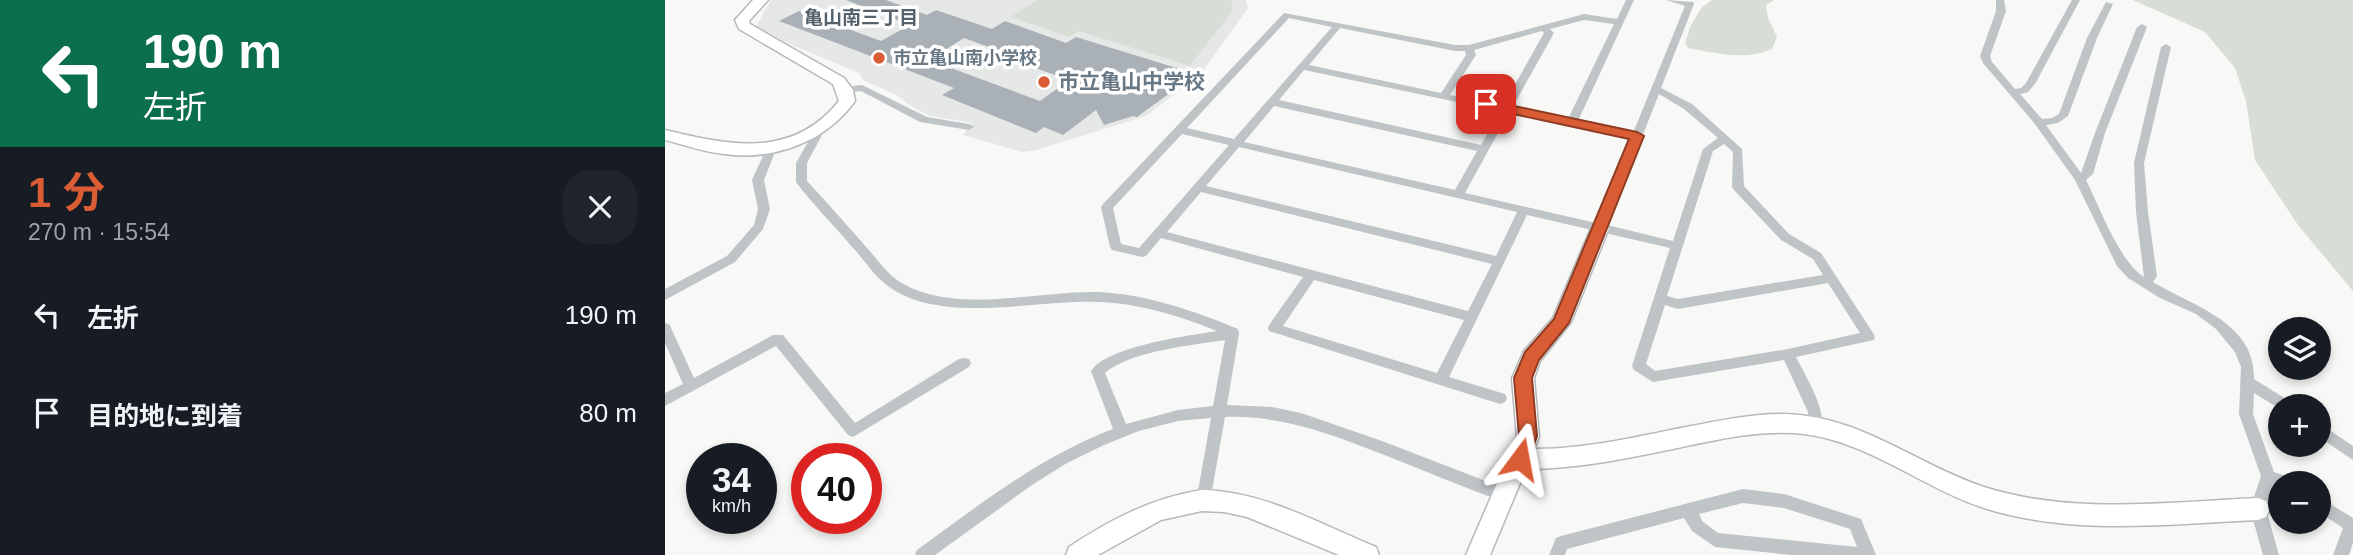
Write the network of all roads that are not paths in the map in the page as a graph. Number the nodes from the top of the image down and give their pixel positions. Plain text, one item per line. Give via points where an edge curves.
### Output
1 (761, 0) edge
2 (1630, 0) edge
3 (1670, 0) edge
4 (2000, 0) edge
5 (2076, 0) edge
6 (2109, 4) dead end
7 (1620, 22) junction
8 (1338, 25) junction
9 (2142, 27) dead end
10 (1544, 28) junction
11 (2166, 47) dead end
12 (1469, 48) junction
13 (1303, 67) junction
14 (1656, 89) junction
15 (845, 90) junction
16 (2014, 92) junction
17 (1444, 96) junction
18 (1272, 102) junction
19 (1507, 108) junction
20 (1572, 122) junction
21 (2039, 122) junction
22 (969, 128) dead end
23 (1179, 130) junction
24 (814, 131) junction
25 (665, 135) edge
26 (1637, 136) junction
27 (1725, 139) junction
28 (1236, 143) junction
29 (772, 147) junction
30 (1484, 149) junction
31 (2080, 179) junction
32 (1199, 187) junction
33 (1458, 195) junction
34 (1524, 210) junction
35 (1600, 228) junction
36 (1160, 234) junction
37 (1678, 246) junction
38 (1499, 261) junction
39 (1311, 275) junction
40 (1831, 278) junction
41 (2146, 284) junction
42 (665, 295) edge
43 (1661, 299) junction
44 (1471, 317) junction
45 (665, 328) edge
46 (1233, 334) junction
47 (1788, 354) junction
48 (964, 363) dead end
49 (1441, 379) junction
50 (2249, 383) junction
51 (691, 386) junction
52 (2268, 395) edge
53 (1500, 398) dead end
54 (665, 400) edge
55 (1219, 411) junction
56 (1816, 426) junction
57 (1121, 430) junction
58 (2331, 438) edge
59 (2353, 454) edge
60 (1520, 459) junction
61 (2268, 472) edge
62 (2268, 478) edge
63 (1504, 495) junction
64 (1203, 502) junction
65 (2258, 509) junction
66 (1688, 510) junction
67 (2331, 511) edge
68 (2353, 525) edge
69 (923, 555) edge
70 (1077, 555) edge
71 (1367, 555) edge
72 (1478, 555) edge
73 (1557, 555) edge
74 (1861, 555) edge
75 (1868, 555) edge
76 (2271, 555) edge
77 (2341, 555) edge

1 - 15 street via 746,13 744,26 830,76
2 - 7 street
3 - 14 street via 1690,4
4 - 16 street via 2001,10 1985,56
5 - 16 street via 2030,84
6 - 21 street via 2063,116
7 - 10 street via 1584,17
7 - 20 street
8 - 12 street
8 - 13 street
8 - 23 street via 1287,15
9 - 31 street via 2088,174
10 - 12 street
10 - 19 street via 1549,33
11 - 41 street via 2139,163 2151,276
12 - 17 street via 1471,55
13 - 17 street
13 - 18 street
14 - 26 street
14 - 27 street via 1669,92
15 - 22 street via 862,88 924,120
15 - 24 street via 847,101 841,110
16 - 21 street
17 - 19 street
18 - 28 street
18 - 30 street
19 - 20 street
19 - 30 street
20 - 26 street
21 - 31 street
23 - 28 street
23 - 36 street via 1107,207 1116,247 1142,253
24 - 29 street
24 - 46 street via 817,135 799,170 802,182 889,280 906,293 961,303 1123,300 1216,325
25 - 29 street via 732,150
26 - 35 street
27 - 37 street via 1709,149
27 - 40 street via 1738,151 1738,187 1786,237 1817,256
28 - 32 street
28 - 33 street
29 - 42 street via 758,180 764,209 759,226 731,259
30 - 33 street
31 - 41 street via 2121,262
32 - 36 street
32 - 38 street
33 - 34 street
34 - 35 street
34 - 38 street
35 - 37 street
35 - 60 street via 1561,323 1531,357 1523,378 1528,436
36 - 39 street
37 - 43 street
38 - 44 street
39 - 44 street
39 - 49 street via 1274,328
40 - 43 street via 1678,304
40 - 47 street via 1870,335
41 - 50 street via 2221,326 2241,349
43 - 47 street via 1639,366 1653,377
44 - 49 street
45 - 51 street
46 - 55 street
46 - 57 street via 1104,363 1098,371
47 - 56 street via 1815,412
48 - 51 street via 853,431 778,339
49 - 53 street
50 - 52 street
50 - 61 street via 2246,414
51 - 54 street
55 - 57 street via 1191,412
55 - 63 street via 1254,410 1299,418
55 - 64 street
56 - 60 street via 1750,425 1563,459
56 - 65 street via 1884,452 1941,481 2027,508 2073,514
57 - 69 street via 1070,452
58 - 59 street
60 - 63 street
62 - 65 street
63 - 72 street
64 - 70 street via 1164,508 1134,519
64 - 71 street via 1245,505
65 - 76 street
66 - 73 street via 1561,543
66 - 74 street via 1697,526 1715,540
66 - 75 street via 1743,496 1784,501 1856,524
67 - 68 street
68 - 77 street

